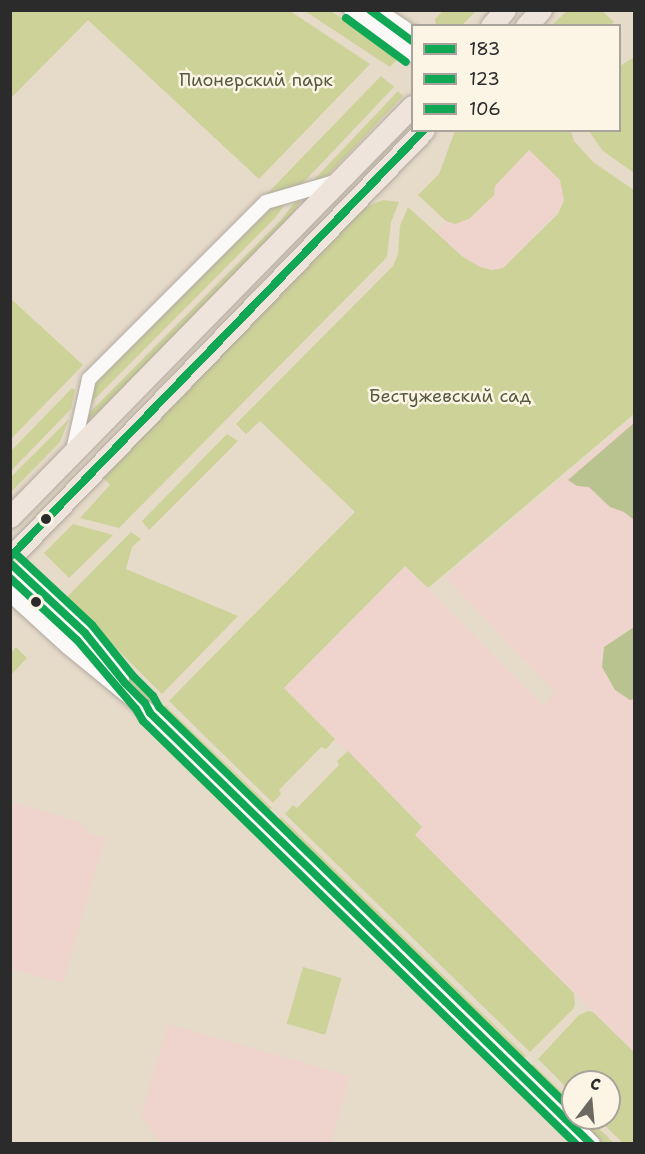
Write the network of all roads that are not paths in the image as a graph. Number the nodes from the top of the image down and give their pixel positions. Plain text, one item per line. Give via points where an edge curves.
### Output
1 (352, 10) edge
2 (376, 10) edge
3 (505, 10) edge
4 (541, 10) edge
5 (492, 24) edge
6 (528, 24) edge
7 (411, 32) edge
8 (411, 53) edge
9 (411, 106) edge
10 (422, 132) edge
11 (341, 179) junction
12 (72, 453) junction
13 (10, 517) edge
14 (10, 558) edge
15 (10, 563) edge
16 (10, 593) edge
17 (150, 713) junction
18 (592, 1143) edge

1 - 8 street
2 - 7 street
3 - 5 main road
4 - 6 main road
9 - 11 main road
10 - 14 main road
11 - 12 main road
11 - 12 street via 266,202 89,379
12 - 13 main road
15 - 17 street via 85,633
16 - 17 street
17 - 18 street

